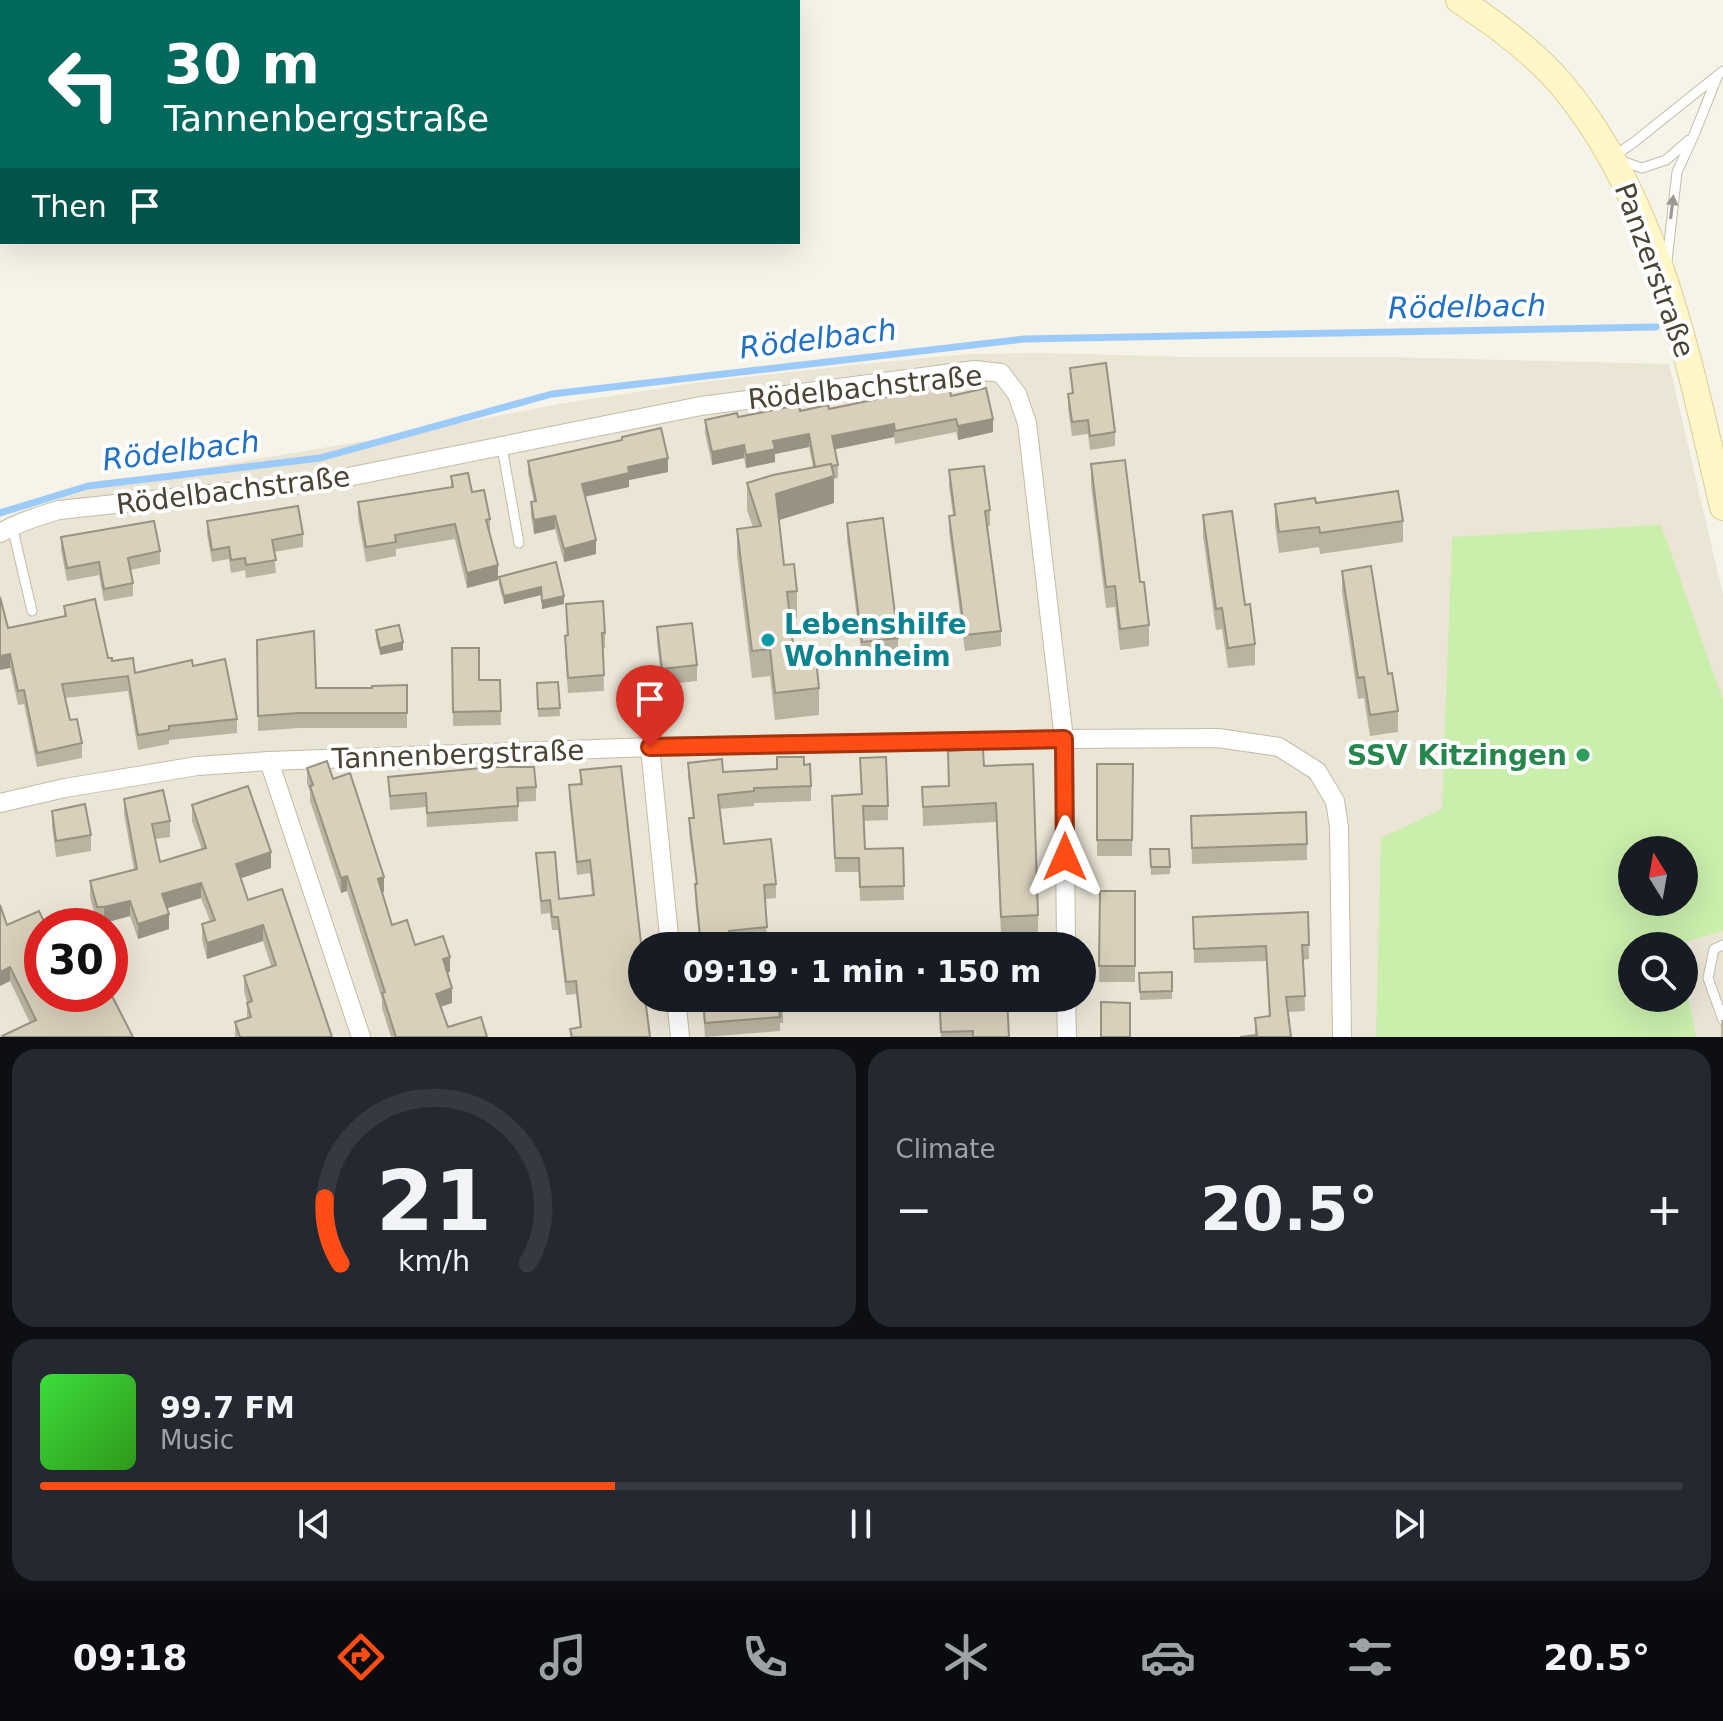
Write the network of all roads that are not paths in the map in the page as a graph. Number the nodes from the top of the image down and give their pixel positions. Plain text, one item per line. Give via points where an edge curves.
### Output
1 (1459, 0) edge
2 (1720, 74) edge
3 (1694, 135) junction
4 (1611, 158) junction
5 (1665, 284) junction
6 (502, 447) junction
7 (1723, 507) edge
8 (6, 529) edge
9 (519, 543) dead end
10 (32, 611) dead end
11 (1064, 739) junction
12 (650, 747) junction
13 (269, 761) junction
14 (0, 803) edge
15 (669, 932) edge
16 (1066, 932) edge
17 (1723, 945) edge
18 (677, 1012) edge
19 (1066, 1012) edge
20 (1723, 1020) edge
21 (361, 1037) edge
22 (680, 1037) edge
23 (1067, 1037) edge
24 (1342, 1037) edge

1 - 4 main road, Panzerstraße via 1542,64
2 - 3 lane
2 - 4 lane
3 - 4 lane via 1666,160 1642,168
5 -> 3 lane via 1677,172
4 - 5 main road, Panzerstraße via 1642,220
5 - 7 main road, Panzerstraße
6 - 8 street, Rödelbachstraße via 323,482 59,510
6 - 9 lane
6 - 11 street, Rödelbachstraße via 701,406 975,370 1001,373 1017,394 1027,423
8 - 10 lane, Rödelbachstraße
11 - 12 street, Tannenbergstraße
11 - 16 street
11 - 24 street, Tannenbergstraße via 1218,738 1279,747 1317,771 1335,801 1339,827
12 - 13 street, Tannenbergstraße
12 - 15 street
13 - 14 street, Tannenbergstraße via 197,766
13 - 21 street
17 - 20 lane via 1714,949 1708,978
18 - 22 street
19 - 23 street

